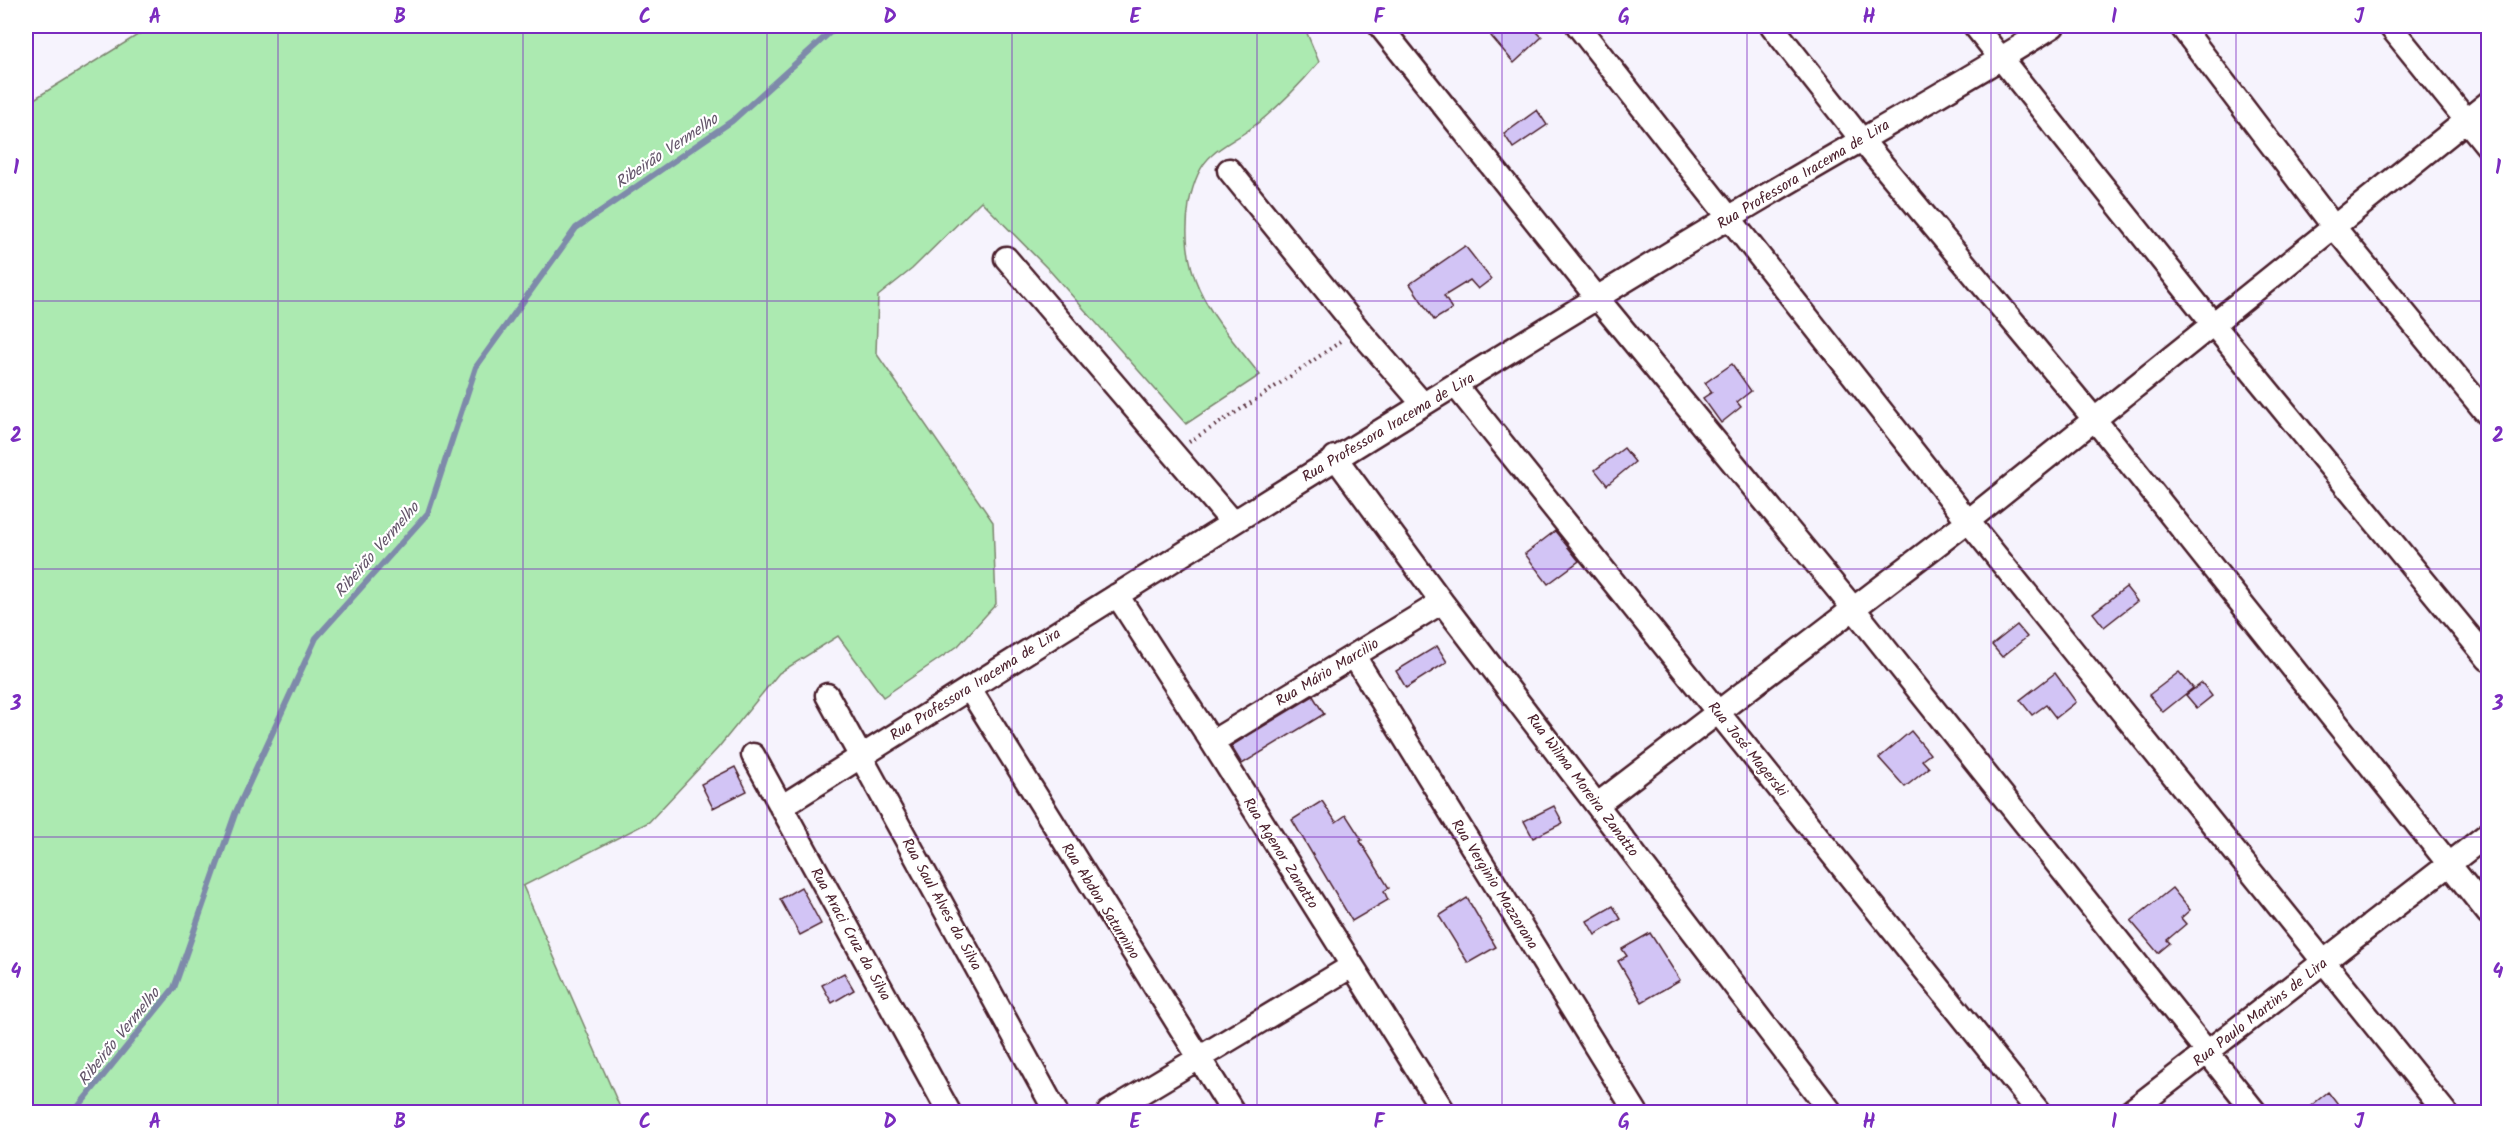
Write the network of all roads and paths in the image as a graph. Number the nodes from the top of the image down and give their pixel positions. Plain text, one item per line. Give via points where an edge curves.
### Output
1 (1380, 26) edge
2 (1578, 26) edge
3 (1772, 26) edge
4 (1975, 26) edge
5 (2053, 26) edge
6 (2181, 26) edge
7 (2390, 26) edge
8 (2001, 58) junction
9 (2488, 103) edge
10 (2467, 121) junction
11 (1861, 139) junction
12 (2488, 147) edge
13 (1229, 170) dead end
14 (1730, 217) junction
15 (2334, 227) junction
16 (1006, 258) dead end
17 (1598, 298) junction
18 (2214, 324) junction
19 (1358, 329) junction
20 (1456, 386) junction
21 (1423, 404) junction
22 (2488, 415) edge
23 (2095, 420) junction
24 (1173, 453) junction
25 (1335, 457) junction
26 (1968, 521) junction
27 (1232, 522) junction
28 (1117, 595) junction
29 (1442, 602) junction
30 (1853, 609) junction
31 (1354, 656) junction
32 (2488, 659) edge
33 (969, 688) junction
34 (827, 694) dead end
35 (1719, 712) junction
36 (1212, 742) junction
37 (753, 755) dead end
38 (861, 756) junction
39 (1598, 804) junction
40 (781, 807) junction
41 (2488, 834) edge
42 (2451, 864) junction
43 (2488, 913) edge
44 (2323, 963) junction
45 (1352, 966) junction
46 (2207, 1052) junction
47 (1199, 1058) junction
48 (949, 1113) edge
49 (1056, 1113) edge
50 (1109, 1113) edge
51 (1233, 1113) edge
52 (1444, 1113) edge
53 (1636, 1113) edge
54 (1831, 1113) edge
55 (2039, 1113) edge
56 (2130, 1113) edge
57 (2255, 1113) edge
58 (2445, 1113) edge

1 - 17 street
2 - 14 street
3 - 11 street
4 - 8 street
5 - 8 street, Rua Professora Iracema de Lira
6 - 15 street
7 - 10 street
8 - 11 street, Rua Professora Iracema de Lira
8 - 18 street
9 - 10 street
10 - 12 street
10 - 15 street
11 - 14 street, Rua Professora Iracema de Lira
11 - 23 street
13 - 19 street
14 - 17 street, Rua Professora Iracema de Lira
14 - 26 street
15 - 18 street
15 - 22 street
16 - 24 street
17 - 20 street, Rua Professora Iracema de Lira
17 - 30 street
18 - 23 street
18 - 32 street
19 - 21 street
19 - 24 path
20 - 21 street, Rua Professora Iracema de Lira
20 - 35 street, Rua José Magerski
21 - 25 street, Rua Professora Iracema de Lira
23 - 26 street
23 - 42 street
24 - 27 street
25 - 27 street, Rua Professora Iracema de Lira
25 - 29 street, Rua Wilma Moreira Zanatto
26 - 30 street
26 - 44 street
27 - 28 street, Rua Professora Iracema de Lira
28 - 33 street, Rua Professora Iracema de Lira
28 - 36 street, Rua Agenor Zanatto
29 - 31 street, Rua Mário Marcilio
29 - 39 street, Rua Wilma Moreira Zanatto
30 - 35 street
30 - 46 street
31 - 36 street, Rua Mário Marcilio
31 - 53 street, Rua Verginio Mazzorana
33 - 38 street, Rua Professora Iracema de Lira
33 - 47 street, Rua Abdon Saturnino
34 - 38 street, Rua Saul Alves da Silva
35 - 39 street
35 - 55 street, Rua José Magerski
36 - 45 street, Rua Agenor Zanatto
37 - 40 street, Rua Araci Cruz da Silva
38 - 40 street, Rua Professora Iracema de Lira
38 - 49 street, Rua Saul Alves da Silva
39 - 54 street, Rua Wilma Moreira Zanatto
40 - 48 street, Rua Araci Cruz da Silva
41 - 42 street, Rua Paulo Martins de Lira
42 - 43 street
42 - 44 street, Rua Paulo Martins de Lira
44 - 46 street, Rua Paulo Martins de Lira
44 - 58 street
45 - 47 street
45 - 52 street, Rua Agenor Zanatto
46 - 56 street, Rua Paulo Martins de Lira
46 - 57 street
47 - 50 street
47 - 51 street, Rua Abdon Saturnino

